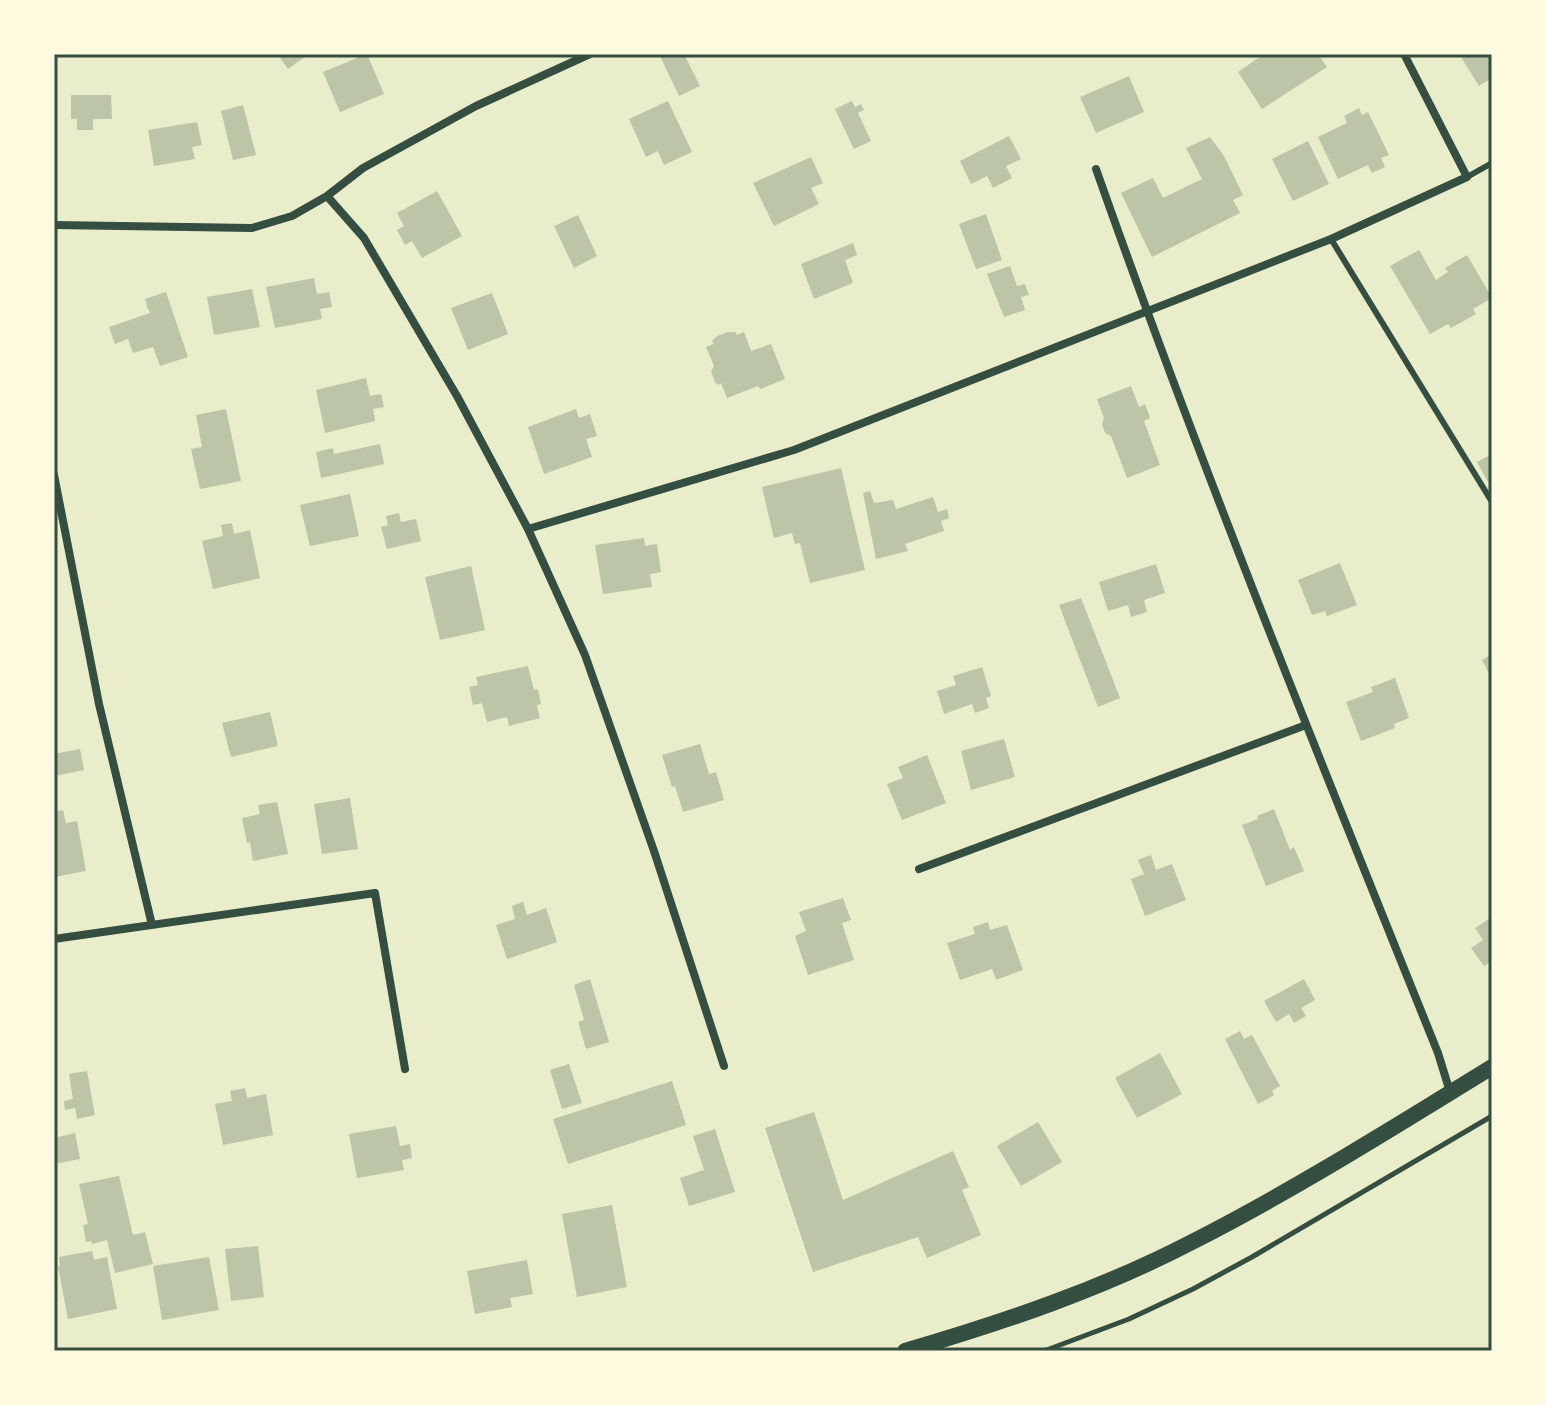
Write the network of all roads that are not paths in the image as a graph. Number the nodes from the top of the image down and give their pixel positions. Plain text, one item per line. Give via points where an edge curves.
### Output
1 (590, 54) edge
2 (1404, 54) edge
3 (1492, 163) edge
4 (1096, 169) dead end
5 (1467, 177) junction
6 (327, 196) junction
7 (54, 225) edge
8 (1331, 239) junction
9 (1146, 311) junction
10 (54, 475) edge
11 (1492, 502) edge
12 (528, 529) junction
13 (1306, 725) junction
14 (919, 869) dead end
15 (152, 925) junction
16 (54, 939) edge
17 (724, 1066) dead end
18 (1492, 1067) edge
19 (405, 1069) dead end
20 (1451, 1092) junction
21 (905, 1351) edge

1 - 6 street via 476,106 363,168
2 - 5 street
3 - 5 lane
4 - 9 street
5 - 8 street
6 - 7 street via 292,216 252,228
6 - 12 street via 364,238
8 - 9 street
8 - 11 lane
9 - 12 street via 794,450
9 - 13 street
10 - 15 street via 99,704
12 - 17 street via 585,655
13 - 14 street
13 - 20 street
15 - 16 street
15 - 19 street via 375,893
18 - 20 main road
20 - 21 main road via 1192,1242 1035,1310

